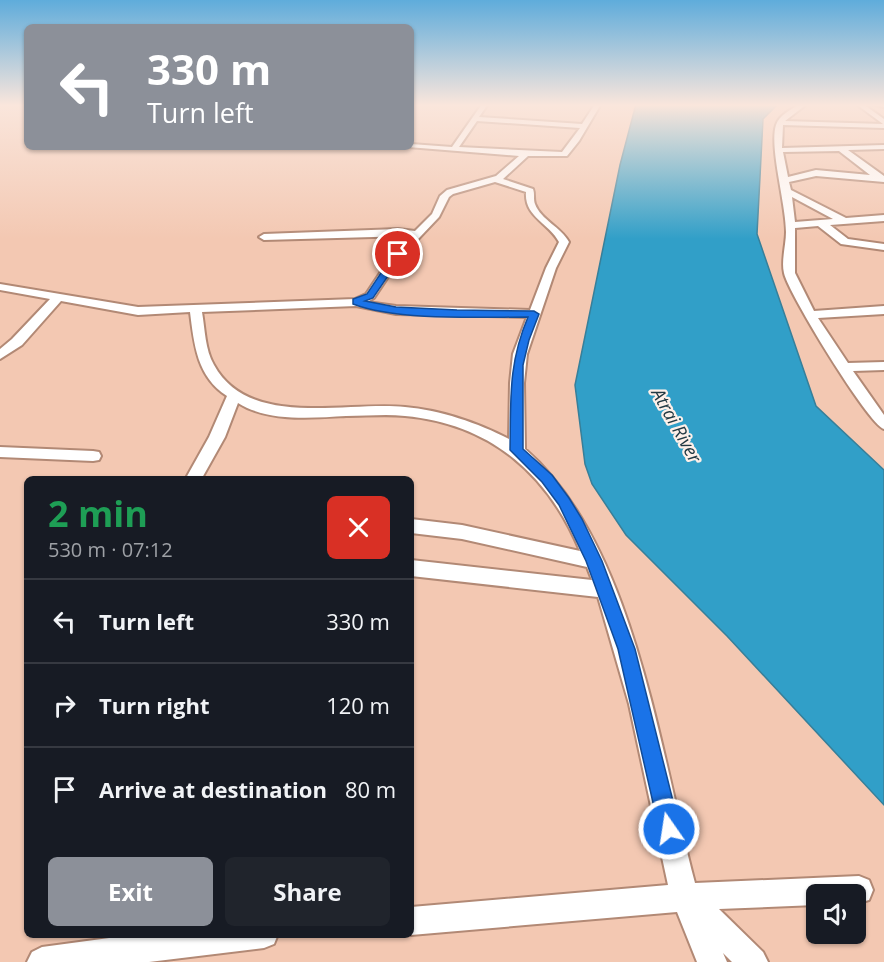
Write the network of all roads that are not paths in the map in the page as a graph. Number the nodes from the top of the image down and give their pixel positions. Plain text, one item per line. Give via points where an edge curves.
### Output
1 (454, 149) edge
2 (568, 149) edge
3 (810, 149) edge
4 (837, 149) edge
5 (778, 150) joint
6 (526, 154) junction
7 (863, 165) junction
8 (874, 165) dead end
9 (882, 178) edge
10 (496, 179) junction
11 (786, 186) junction
12 (884, 218) edge
13 (844, 221) junction
14 (821, 223) junction
15 (790, 225) junction
16 (418, 234) junction
17 (264, 237) dead end
18 (884, 247) edge
19 (0, 288) edge
20 (58, 297) junction
21 (357, 302) junction
22 (196, 309) junction
23 (884, 310) edge
24 (534, 314) junction
25 (810, 315) junction
26 (0, 355) edge
27 (884, 366) edge
28 (844, 367) junction
29 (234, 396) junction
30 (884, 424) edge
31 (517, 450) junction
32 (0, 452) edge
33 (93, 456) dead end
34 (195, 476) edge
35 (414, 526) edge
36 (594, 561) junction
37 (414, 568) edge
38 (606, 590) junction
39 (806, 892) edge
40 (686, 897) junction
41 (414, 921) edge
42 (198, 938) edge
43 (42, 962) edge
44 (712, 962) edge
45 (753, 962) edge

1 - 6 street
2 - 6 street via 564,154
3 - 5 street
4 - 7 street
5 - 11 street
6 - 10 street
7 - 8 street
7 - 9 street
9 - 11 street via 816,173
10 - 16 street via 450,192 436,216
10 - 24 street via 530,191 529,201 538,217 564,240
11 - 13 street
11 - 15 street
12 - 13 street
13 - 14 street
14 - 15 street
14 - 18 street via 845,242
15 - 25 street via 789,273
16 - 17 street
16 - 21 street via 398,254 370,296
19 - 20 street
20 - 22 street via 138,311
20 - 26 street
21 - 22 street
21 - 24 street via 406,310
22 - 29 street via 208,367
23 - 25 street
24 - 31 street via 518,365
25 - 28 street
27 - 28 street
28 - 30 street
29 - 31 street via 266,408 302,412 418,412 451,420
29 - 34 street
31 - 36 street via 547,478 564,501
32 - 33 street
35 - 36 street via 462,532
36 - 38 street
37 - 38 street
38 - 40 street via 626,649
39 - 40 street
40 - 41 street
40 - 44 street
40 - 45 street
42 - 43 street

